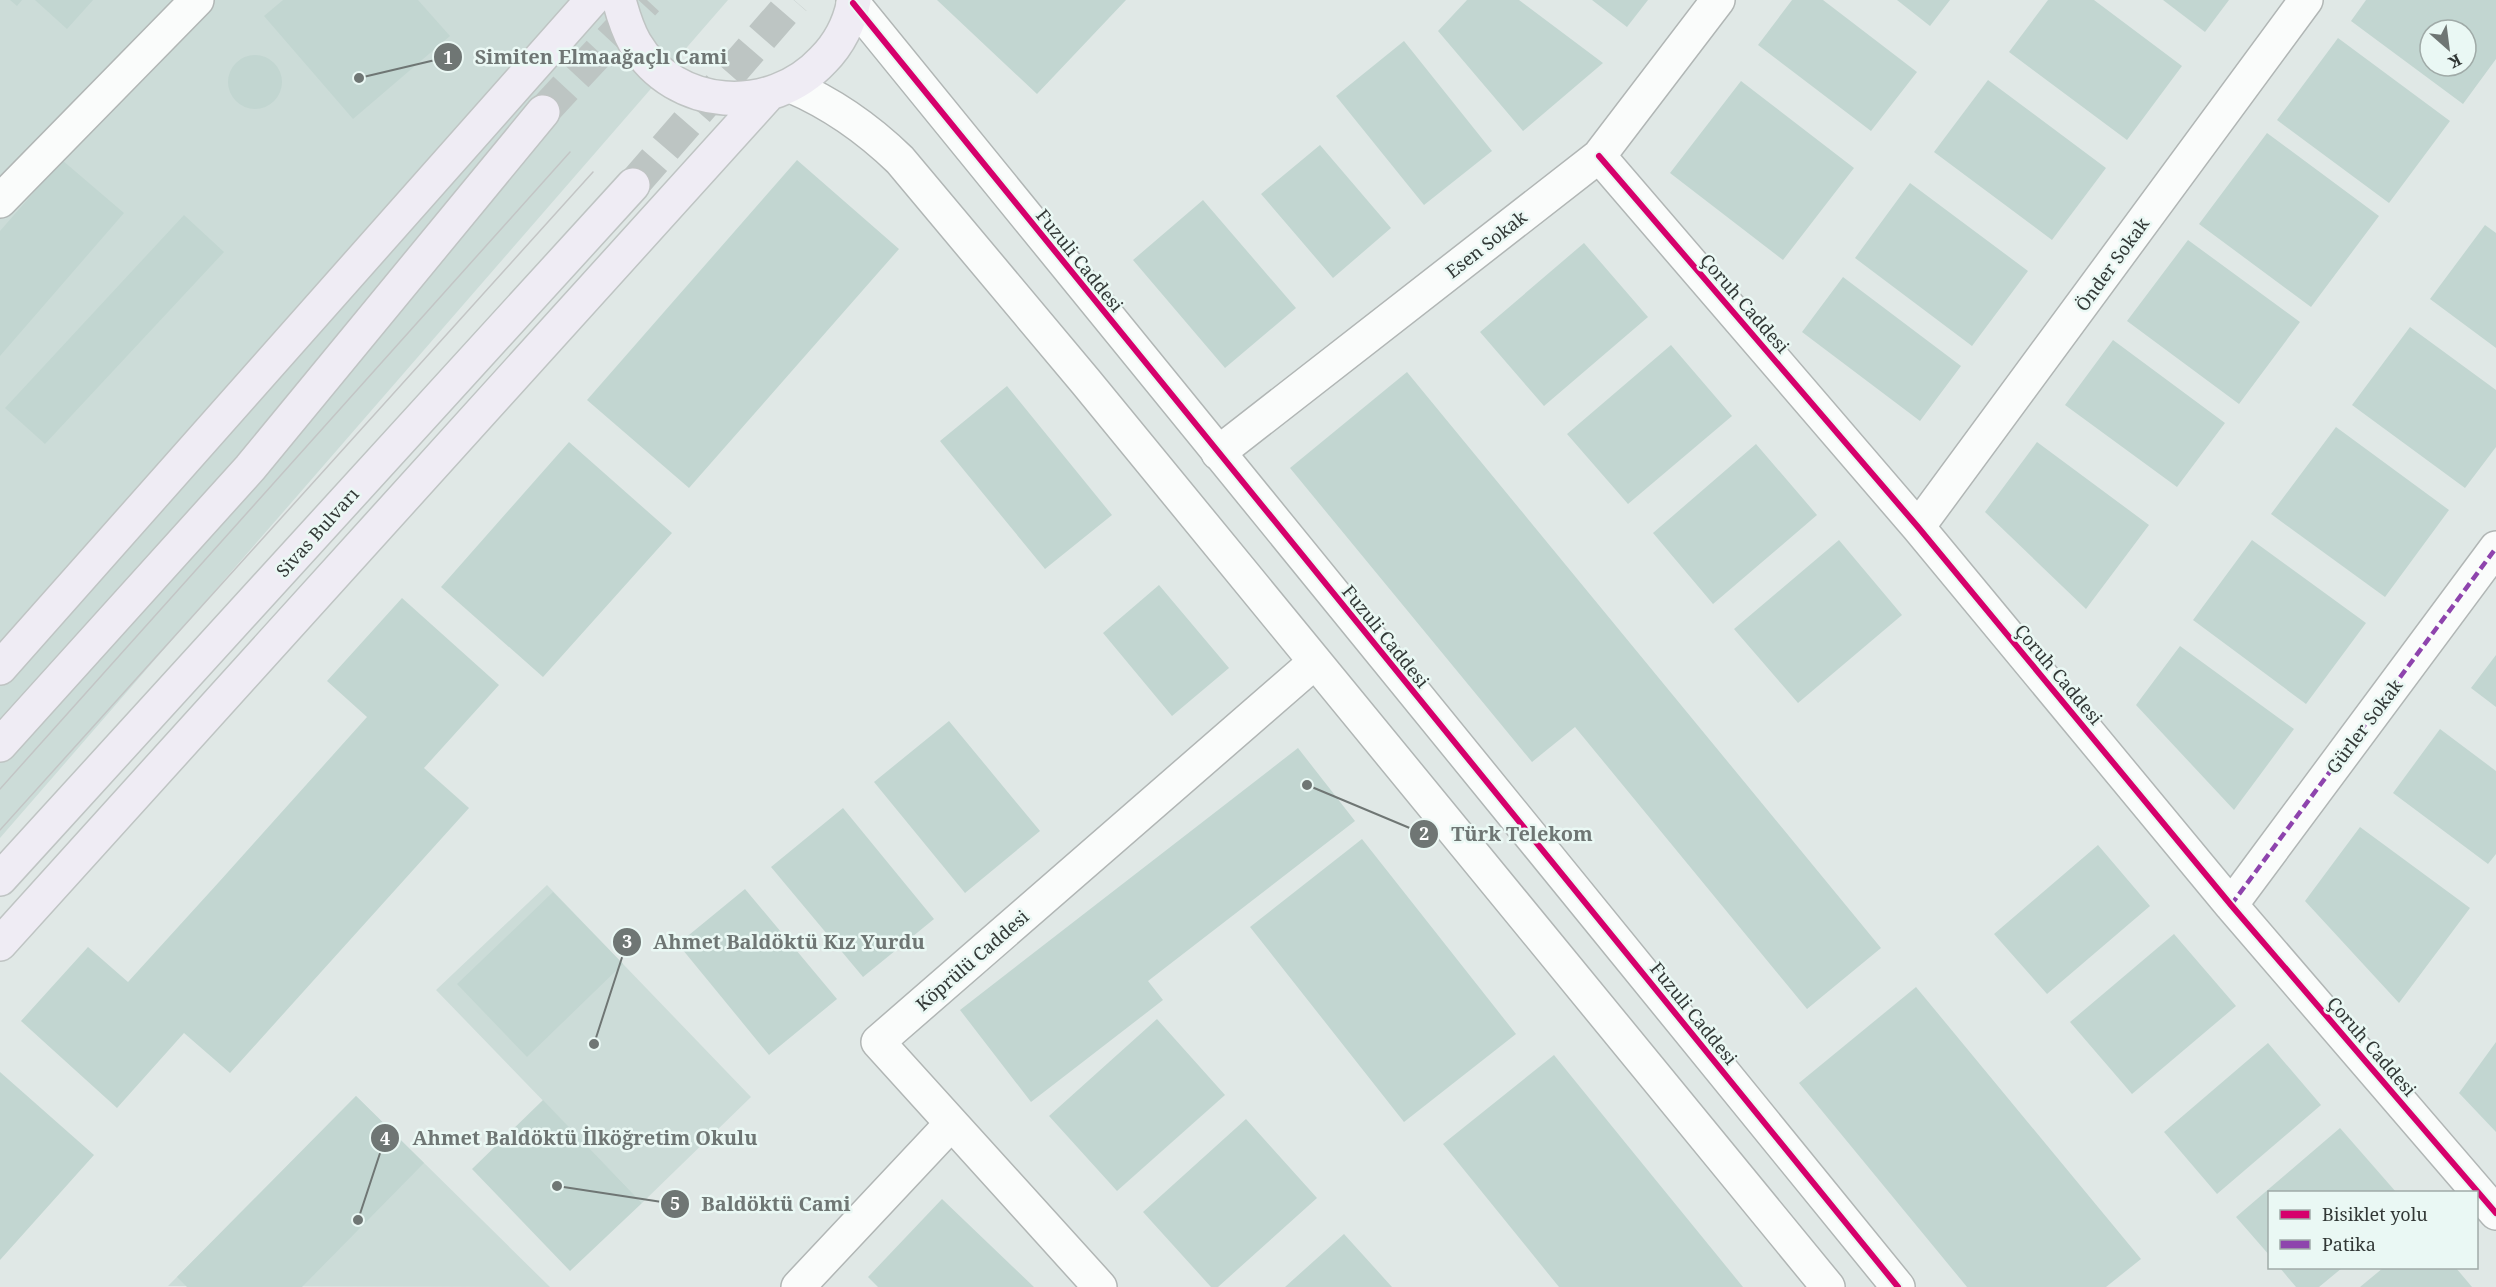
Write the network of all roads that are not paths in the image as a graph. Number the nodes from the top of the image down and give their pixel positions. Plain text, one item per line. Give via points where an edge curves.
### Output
1 (197, 0) edge
2 (592, 0) edge
3 (619, 0) edge
4 (1718, 0) edge
5 (2306, 0) edge
6 (854, 2) edge
7 (780, 90) junction
8 (543, 112) tunnel mouth
9 (1599, 156) junction
10 (633, 185) tunnel mouth
11 (0, 201) edge
12 (1218, 453) junction
13 (1918, 527) junction
14 (2496, 548) edge
15 (1315, 662) junction
16 (0, 668) edge
17 (0, 745) edge
18 (0, 879) edge
19 (2231, 905) junction
20 (0, 945) edge
21 (951, 1124) junction
22 (2477, 1191) edge
23 (2478, 1192) edge
24 (2496, 1213) edge
25 (798, 1287) edge
26 (1100, 1287) edge
27 (1828, 1287) edge
28 (1898, 1287) edge

1 - 11 street
2 - 16 highway
3 - 7 highway via 635,44 671,80 718,98 743,100
4 - 9 street, Esen Sokak
5 - 13 street, Önder Sokak
6 - 7 highway via 832,51 814,71
6 - 12 street, Fuzuli Caddesi
7 - 15 street via 821,99 876,136 900,160
7 - 20 highway
8 - 17 highway via 250,468
9 - 12 street, Esen Sokak
9 - 13 street, Çoruh Caddesi
10 - 18 highway, Sivas Bulvarı
12 - 28 street, Fuzuli Caddesi
13 - 19 street, Çoruh Caddesi
14 - 19 street, Gürler Sokak
15 - 21 street, Köprülü Caddesi via 878,1042
15 - 27 street
19 - 22 street, Çoruh Caddesi
21 - 25 street
21 - 26 street, Köprülü Caddesi
23 - 24 street, Çoruh Caddesi

